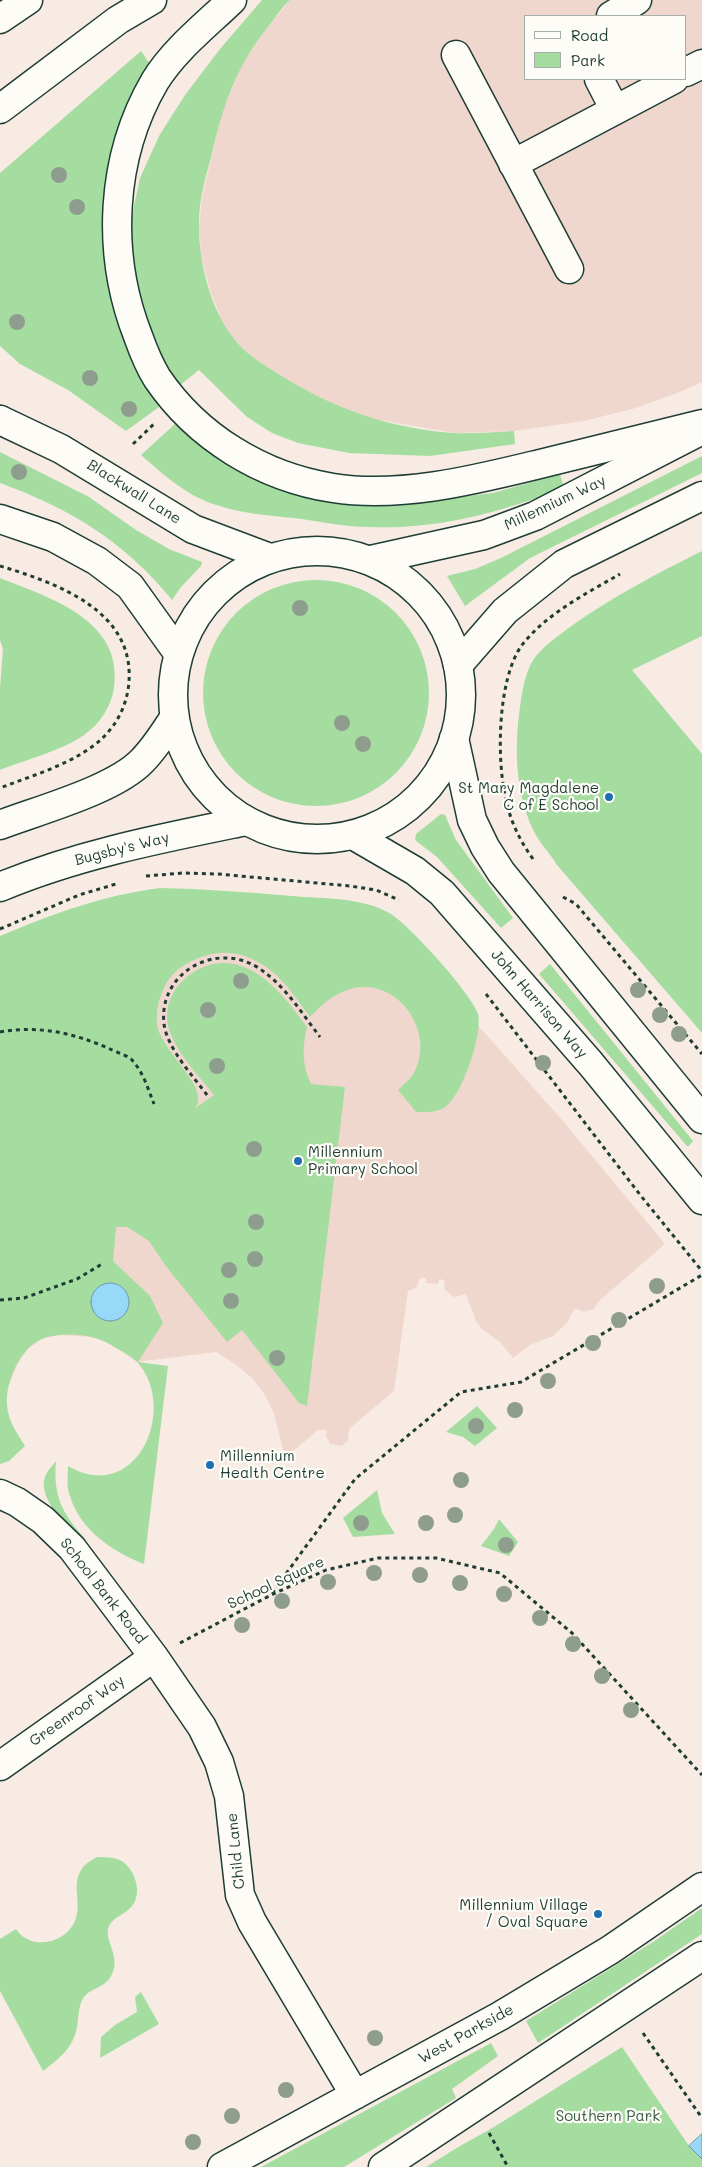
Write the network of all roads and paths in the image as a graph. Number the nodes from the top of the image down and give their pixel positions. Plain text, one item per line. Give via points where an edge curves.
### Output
1 (28, 0) edge
2 (152, 0) edge
3 (232, 0) edge
4 (637, 0) edge
5 (614, 15) edge
6 (0, 19) edge
7 (456, 55) dead end
8 (702, 64) edge
9 (687, 72) edge
10 (600, 80) edge
11 (672, 80) edge
12 (0, 109) edge
13 (615, 110) junction
14 (514, 164) junction
15 (569, 268) dead end
16 (161, 418) dead end
17 (0, 420) edge
18 (702, 424) edge
19 (702, 430) edge
20 (133, 444) dead end
21 (702, 496) edge
22 (0, 519) edge
23 (270, 558) junction
24 (371, 560) junction
25 (0, 566) edge
26 (622, 572) dead end
27 (178, 653) junction
28 (458, 665) junction
29 (174, 718) junction
30 (454, 738) junction
31 (0, 788) edge
32 (246, 822) junction
33 (0, 825) edge
34 (353, 835) junction
35 (534, 860) dead end
36 (144, 876) dead end
37 (117, 884) dead end
38 (0, 887) edge
39 (561, 896) dead end
40 (400, 901) dead end
41 (0, 929) edge
42 (488, 998) dead end
43 (0, 1032) edge
44 (320, 1037) dead end
45 (702, 1054) edge
46 (207, 1095) dead end
47 (154, 1104) dead end
48 (702, 1120) edge
49 (697, 1183) edge
50 (102, 1264) dead end
51 (702, 1271) edge
52 (702, 1275) edge
53 (0, 1300) edge
54 (0, 1494) edge
55 (271, 1595) junction
56 (154, 1656) junction
57 (0, 1766) edge
58 (702, 1775) edge
59 (702, 1886) edge
60 (702, 1956) edge
61 (638, 2026) dead end
62 (355, 2096) junction
63 (702, 2118) edge
64 (487, 2128) dead end
65 (222, 2167) edge
66 (383, 2167) edge
67 (508, 2167) edge

1 - 6 main road
2 - 12 main road via 118,20
3 - 18 main road via 185,45 156,80 129,143 117,216 122,288 131,320 156,376 195,423 240,455 285,476 336,488 376,490 471,481
4 - 5 main road
7 - 14 main road
8 - 9 main road
10 - 13 main road
11 - 13 main road
13 - 14 main road
14 - 15 main road
16 - 20 path
17 - 23 main road, Blackwall Lane via 61,449 192,529
19 - 24 main road, Millennium Way via 535,516 484,535
21 - 28 main road via 564,564 505,611
22 - 27 main road via 53,537 96,561 130,586
23 - 24 main road via 321,551
23 - 27 main road via 230,579 198,612
24 - 28 main road via 402,578 428,602 447,632
25 - 31 path via 46,583 101,612 124,643 130,675 120,716 94,746 71,760
26 - 35 path via 565,607 540,627 522,646 512,665 501,727 501,768 506,804 518,837
27 - 29 main road via 172,685
28 - 30 main road via 460,714
29 - 32 main road via 187,759 207,788
29 - 33 main road via 141,762 115,780
30 - 34 main road via 439,772 416,800 387,822
30 - 48 main road via 472,820 484,848 500,872
32 - 34 main road via 280,836 316,840
32 - 38 main road, Bugsby's Way via 68,862
34 - 49 main road, John Harrison Way via 415,871 442,893
36 - 40 path via 218,874 350,886 376,890
37 - 41 path via 79,895
39 - 45 path via 576,904
42 - 51 path
43 - 47 path via 46,1029 73,1035 130,1058 144,1079
44 - 46 path via 290,996 255,966 240,959 224,957 191,966 168,992 164,1025 169,1041
50 - 53 path via 77,1279 24,1298
52 - 55 path via 521,1382 461,1392 355,1479
54 - 56 main road, School Bank Road via 43,1520 72,1548
55 - 56 path, School Square
55 - 58 path, School Square via 326,1570 378,1558 436,1558 500,1573 572,1633
56 - 57 main road, Greenroof Way
56 - 62 main road, Child Lane via 202,1727 219,1762 229,1796 240,1895 252,1922
59 - 62 main road, West Parkside via 610,1950 500,2016
60 - 66 main road
61 - 63 path
62 - 65 main road, West Parkside
64 - 67 path

